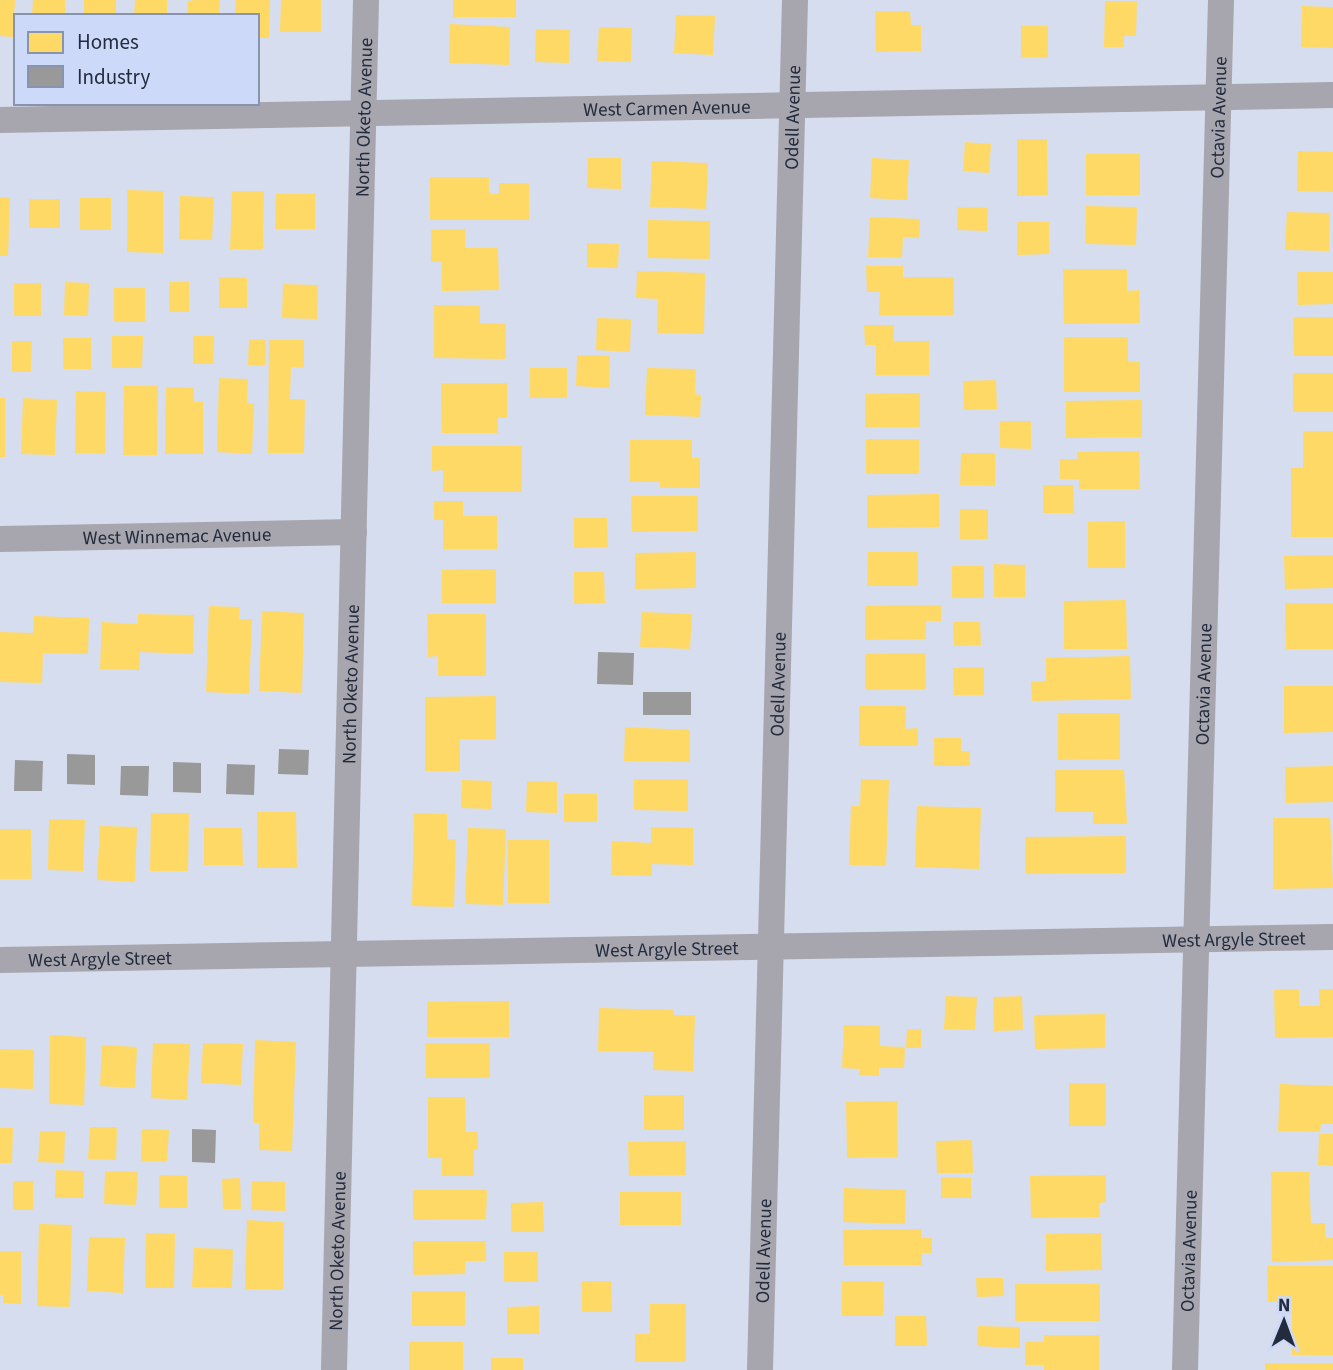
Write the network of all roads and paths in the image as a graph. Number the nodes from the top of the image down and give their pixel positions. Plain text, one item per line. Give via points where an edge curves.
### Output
1 (366, 0) edge
2 (796, 0) edge
3 (1221, 0) edge
4 (1333, 95) edge
5 (1218, 96) junction
6 (792, 105) junction
7 (363, 114) junction
8 (0, 120) edge
9 (354, 532) junction
10 (0, 539) edge
11 (1333, 937) edge
12 (1197, 940) junction
13 (771, 948) junction
14 (344, 954) junction
15 (0, 960) edge
16 (334, 1370) edge
17 (760, 1370) edge
18 (1185, 1370) edge

1 - 7 street, North Oketo Avenue
2 - 6 street, Odell Avenue
3 - 5 street, Octavia Avenue
4 - 5 street, West Carmen Avenue
5 - 6 street, West Carmen Avenue
5 - 12 street, Octavia Avenue
6 - 7 street, West Carmen Avenue
6 - 13 street, Odell Avenue
7 - 8 street, West Carmen Avenue
7 - 9 street, North Oketo Avenue
9 - 10 street, West Winnemac Avenue
9 - 14 street, North Oketo Avenue
11 - 12 street, West Argyle Street
12 - 13 street, West Argyle Street
12 - 18 street, Octavia Avenue
13 - 14 street, West Argyle Street
13 - 17 street, Odell Avenue
14 - 15 street, West Argyle Street
14 - 16 street, North Oketo Avenue

